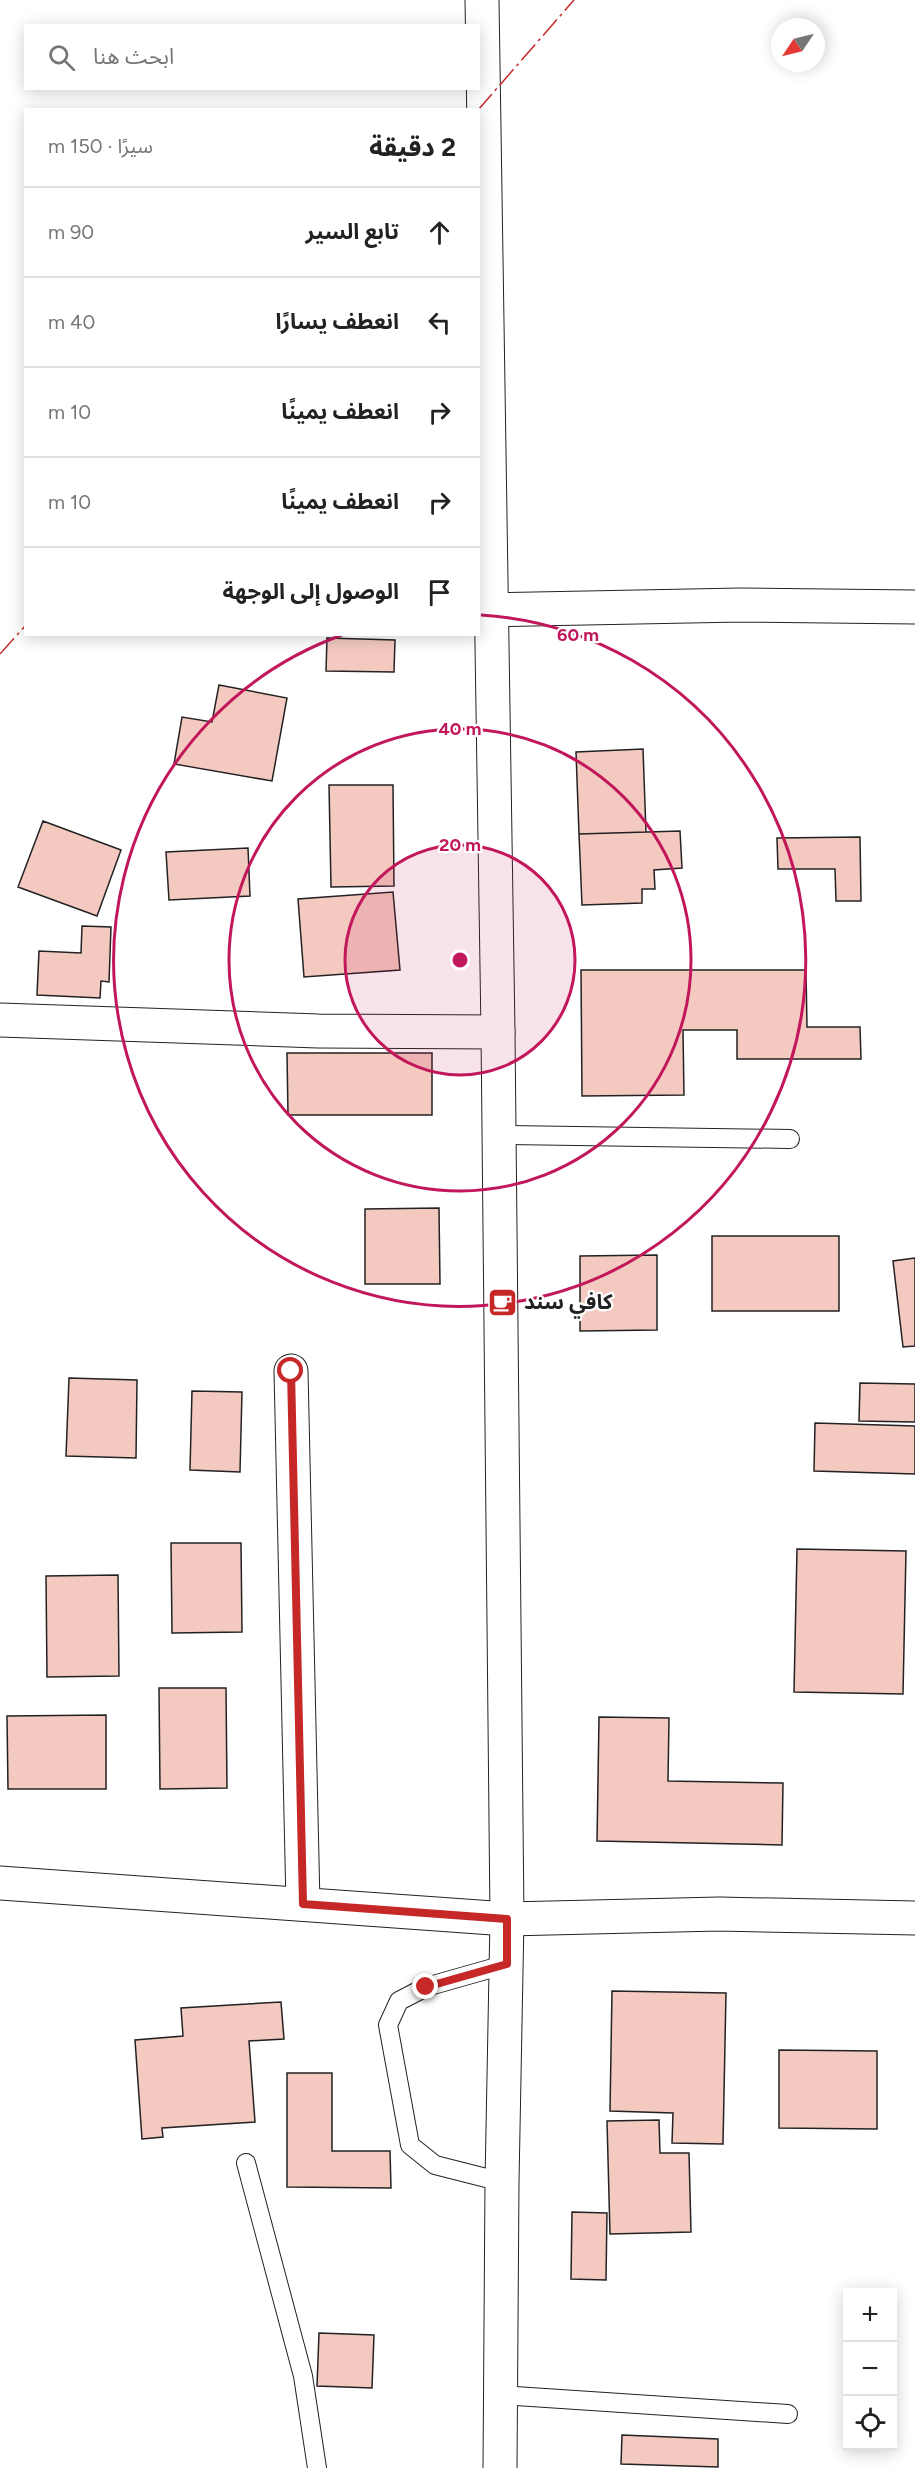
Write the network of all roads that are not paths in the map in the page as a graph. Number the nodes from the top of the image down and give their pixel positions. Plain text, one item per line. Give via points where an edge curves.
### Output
1 (482, 0) edge
2 (915, 607) edge
3 (485, 610) edge
4 (0, 1020) edge
5 (498, 1032) junction
6 (499, 1135) junction
7 (790, 1139) dead end
8 (291, 1371) dead end
9 (0, 1883) edge
10 (303, 1904) junction
11 (915, 1918) edge
12 (507, 1919) junction
13 (507, 1964) junction
14 (246, 2163) dead end
15 (502, 2182) junction
16 (500, 2396) junction
17 (788, 2414) dead end
18 (317, 2468) edge
19 (500, 2468) edge

1 - 3 main road
2 - 3 main road via 741,605
3 - 5 main road
4 - 5 main road via 318,1031
5 - 6 main road
6 - 7 lane
6 - 12 main road
8 - 10 main road
9 - 10 main road
10 - 12 main road
11 - 12 main road via 719,1914
12 - 13 main road
13 - 15 main road
13 - 15 lane via 426,1987 399,2001 388,2025 410,2145 435,2165
14 - 18 lane via 303,2376
15 - 16 main road
16 - 17 lane
16 - 19 main road

